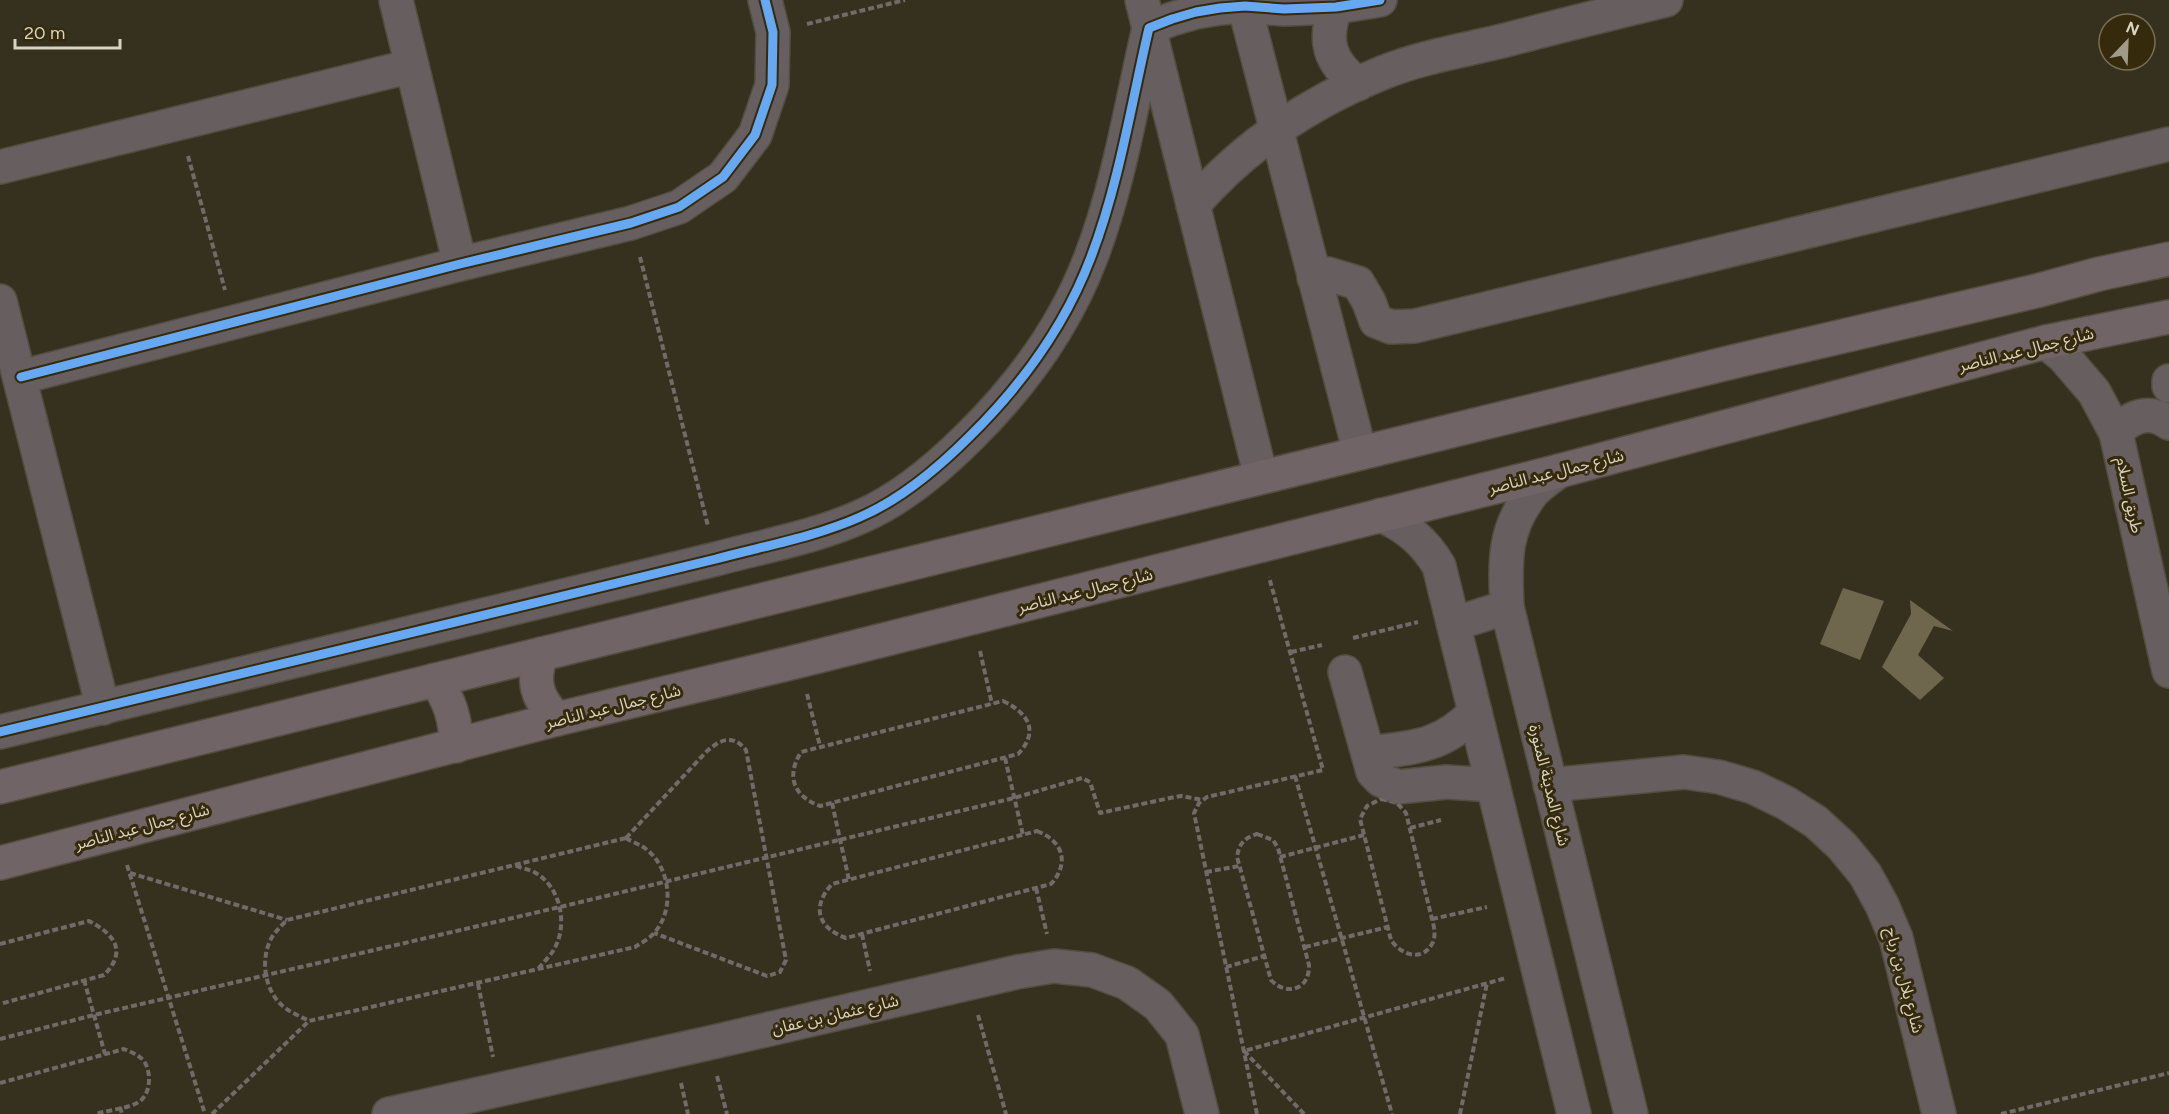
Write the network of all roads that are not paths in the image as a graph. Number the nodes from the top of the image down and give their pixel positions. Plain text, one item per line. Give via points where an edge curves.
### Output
1 (396, 0) edge
2 (765, 0) edge
3 (1380, 0) edge
4 (1666, 0) edge
5 (1244, 3) edge
6 (1336, 7) junction
7 (1145, 14) edge
8 (412, 66) junction
9 (1358, 84) junction
10 (1277, 128) junction
11 (2169, 144) edge
12 (0, 166) edge
13 (1193, 206) junction
14 (2169, 259) edge
15 (460, 264) junction
16 (1314, 278) junction
17 (0, 301) edge
18 (2169, 317) edge
19 (2046, 342) junction
20 (21, 377) junction
21 (2169, 381) edge
22 (2169, 386) edge
23 (2169, 423) edge
24 (2116, 433) junction
25 (1360, 453) junction
26 (1559, 471) junction
27 (1261, 477) junction
28 (1381, 515) junction
29 (1507, 608) junction
30 (1452, 619) junction
31 (541, 654) junction
32 (2169, 671) edge
33 (1345, 672) dead end
34 (435, 680) junction
35 (103, 708) junction
36 (1475, 712) junction
37 (557, 719) junction
38 (0, 732) edge
39 (456, 746) junction
40 (1368, 753) junction
41 (1493, 785) junction
42 (1550, 785) junction
43 (0, 787) edge
44 (0, 863) edge
45 (389, 1114) edge
46 (1202, 1114) edge
47 (1574, 1114) edge
48 (1631, 1114) edge
49 (1939, 1114) edge

1 - 8 street
2 - 15 street via 773,32 772,85 755,135 723,177 679,207 631,223
3 - 6 street
4 - 9 street via 1410,64
5 - 6 street via 1284,9
5 - 7 street via 1196,12
5 - 10 street
6 - 9 street via 1330,21 1331,50 1336,64
7 - 13 street
7 - 35 street via 1109,201 1090,258 1065,312 1034,363 996,410 910,489 861,517 808,535
8 - 12 street
8 - 15 street
9 - 10 street
10 - 13 street via 1232,164
10 - 16 street
11 - 16 street via 1415,326 1391,327 1376,321 1358,283 1328,274
13 - 27 street
14 - 25 main road
15 - 20 street
16 - 25 street
17 - 20 street
18 - 19 main road, شارع جمال عبد الناصر
19 - 24 street, طريق السلام via 2094,392
19 - 26 main road, شارع جمال عبد الناصر
20 - 35 street
21 - 22 street
23 - 24 street via 2144,415 2123,424
24 - 32 street, طريق السلام
25 - 27 main road
26 - 28 main road, شارع جمال عبد الناصر
26 - 29 street, شارع المدينة المنورة via 1534,490 1517,516 1507,545
27 - 31 main road
28 - 30 street via 1399,523 1429,549 1439,566
28 - 37 main road, شارع جمال عبد الناصر
29 - 30 street
29 - 42 street, شارع المدينة المنورة
30 - 36 street
31 - 34 main road
31 - 37 main road via 536,682 539,696
33 - 40 street
34 - 39 main road via 450,704
34 - 43 main road
35 - 38 street
36 - 40 street via 1464,725 1435,742
36 - 41 street
37 - 39 main road, شارع جمال عبد الناصر
39 - 44 main road, شارع جمال عبد الناصر
40 - 41 street via 1373,772 1398,787 1446,782
41 - 47 street
42 - 48 street, شارع المدينة المنورة
42 - 49 street, شارع بلال بن رباح via 1684,772 1753,787 1816,822 1865,874 1896,938
45 - 46 street, شارع عثمان بن عفان via 1054,966 1101,973 1127,983 1158,1005 1182,1035

